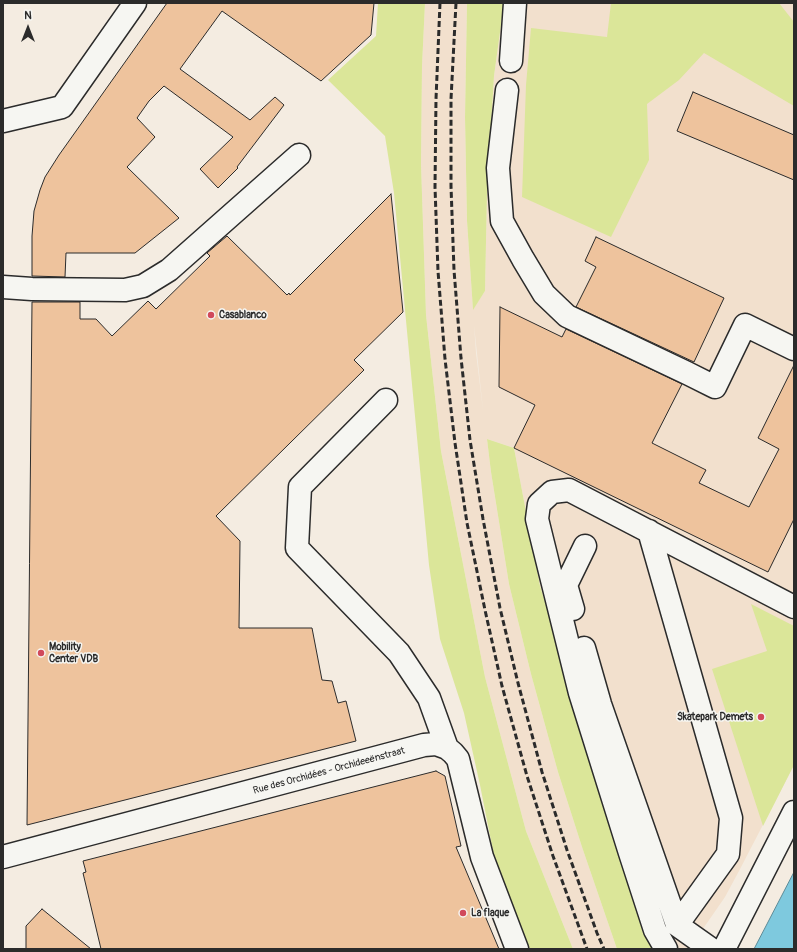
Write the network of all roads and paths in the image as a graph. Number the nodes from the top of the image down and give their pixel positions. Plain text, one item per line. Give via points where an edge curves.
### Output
1 (135, 3) edge
2 (515, 3) edge
3 (511, 61) dead end
4 (507, 90) dead end
5 (3, 121) edge
6 (299, 154) dead end
7 (3, 287) edge
8 (794, 349) edge
9 (386, 400) dead end
10 (649, 531) junction
11 (585, 546) dead end
12 (794, 607) edge
13 (447, 748) junction
14 (794, 812) edge
15 (3, 857) edge
16 (677, 925) junction
17 (517, 949) edge
18 (666, 949) edge
19 (711, 949) edge
20 (724, 949) edge

1 - 5 street via 62,107
2 - 3 street
4 - 8 street via 498,168 502,221 544,294 567,316 716,387 745,325
6 - 7 street via 169,270 143,286 125,290
9 - 13 street via 300,487 297,548 399,653 429,698
10 - 12 street
10 - 16 street via 732,818 728,854
10 - 18 street via 569,490 552,492 539,504 537,519 580,693 655,930
11 - 16 street via 566,586 600,704
13 - 15 street, Rue des Orchidées - Orchideeënstraat via 436,744 424,745
13 - 17 street via 458,759 482,857
14 - 20 street
16 - 19 street

